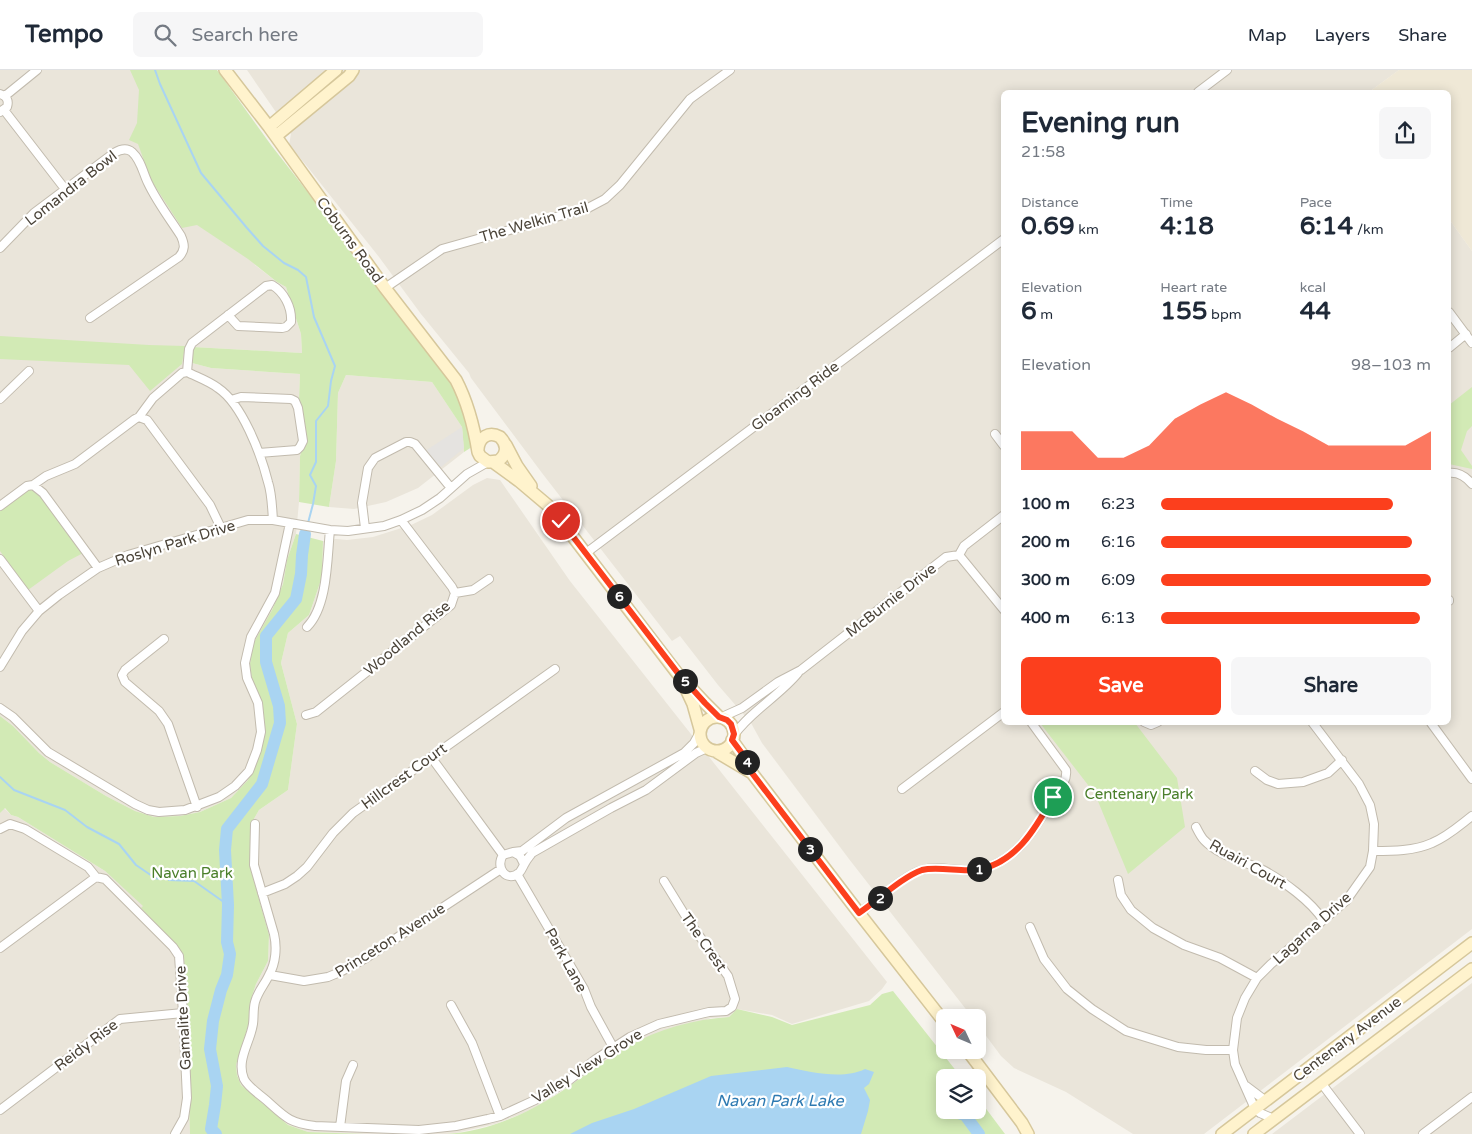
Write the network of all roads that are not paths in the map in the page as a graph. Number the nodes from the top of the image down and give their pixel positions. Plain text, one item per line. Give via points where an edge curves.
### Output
1 (37, 70) edge
2 (226, 70) edge
3 (336, 70) edge
4 (353, 70) edge
5 (730, 70) edge
6 (1227, 70) edge
7 (1201, 90) edge
8 (2, 95) edge
9 (2, 111) edge
10 (272, 131) junction
11 (65, 189) junction
12 (1001, 241) edge
13 (0, 248) edge
14 (385, 288) junction
15 (1451, 315) edge
16 (228, 316) junction
17 (90, 318) dead end
18 (1466, 334) junction
19 (1472, 343) edge
20 (1451, 346) edge
21 (29, 371) dead end
22 (187, 372) junction
23 (0, 398) edge
24 (231, 400) junction
25 (470, 413) junction
26 (139, 417) junction
27 (995, 434) dead end
28 (496, 435) junction
29 (1001, 442) edge
30 (506, 444) junction
31 (478, 451) junction
32 (259, 452) junction
33 (490, 462) junction
34 (1451, 473) edge
35 (467, 474) junction
36 (1472, 484) edge
37 (34, 485) junction
38 (451, 488) junction
39 (538, 496) junction
40 (0, 506) edge
41 (1001, 517) edge
42 (273, 520) junction
43 (401, 520) junction
44 (290, 523) junction
45 (221, 528) junction
46 (366, 528) junction
47 (330, 530) junction
48 (586, 553) junction
49 (959, 556) junction
50 (0, 559) edge
51 (98, 568) junction
52 (489, 579) dead end
53 (455, 593) junction
54 (1001, 606) edge
55 (40, 611) junction
56 (308, 627) dead end
57 (164, 639) dead end
58 (0, 667) edge
59 (555, 669) dead end
60 (801, 670) junction
61 (677, 672) junction
62 (0, 708) edge
63 (1001, 714) edge
64 (306, 716) dead end
65 (720, 717) junction
66 (1033, 725) edge
67 (1314, 725) edge
68 (1432, 725) edge
69 (700, 731) junction
70 (733, 737) junction
71 (711, 749) junction
72 (431, 757) junction
73 (1342, 760) junction
74 (1255, 771) dead end
75 (752, 773) junction
76 (1472, 779) edge
77 (902, 789) dead end
78 (197, 807) junction
79 (1472, 816) edge
80 (255, 824) dead end
81 (1196, 827) dead end
82 (0, 829) edge
83 (1374, 851) junction
84 (513, 852) junction
85 (503, 855) junction
86 (524, 864) junction
87 (501, 869) junction
88 (517, 874) junction
89 (96, 877) junction
90 (1118, 880) dead end
91 (664, 881) dead end
92 (262, 893) junction
93 (859, 913) junction
94 (1323, 920) junction
95 (1030, 927) dead end
96 (1472, 943) edge
97 (0, 948) edge
98 (1472, 969) edge
99 (270, 974) junction
100 (1257, 978) junction
101 (1402, 997) junction
102 (451, 1006) dead end
103 (732, 1007) joint
104 (936, 1011) edge
105 (1415, 1012) junction
106 (184, 1013) junction
107 (613, 1047) junction
108 (1233, 1050) junction
109 (974, 1059) edge
110 (354, 1065) dead end
111 (1244, 1084) junction
112 (1322, 1084) junction
113 (1472, 1097) edge
114 (1266, 1101) junction
115 (1255, 1109) junction
116 (0, 1110) edge
117 (500, 1116) junction
118 (1274, 1119) junction
119 (340, 1126) junction
120 (176, 1134) edge
121 (1028, 1134) edge
122 (1222, 1134) edge
123 (1254, 1134) edge
124 (1360, 1134) edge
125 (1423, 1134) edge

1 - 8 street
2 - 10 street, Coburns Road
3 - 10 street
4 - 10 street
5 - 14 street, The Welkin Trail via 690,99 604,199 588,208 442,249
6 - 7 street
8 - 9 street via 8,104
9 - 11 street
10 - 14 street, Coburns Road
11 - 13 street, Lomandra Bowl via 34,213
11 - 17 street, Lomandra Bowl via 114,153 128,150 138,161 148,184 185,244 179,257
12 - 48 street, Gloaming Ride
14 - 25 street, Coburns Road via 456,380
15 - 18 street
16 - 16 street via 238,326 282,328 289,324 291,318 282,292 272,285 266,286
16 - 22 street via 192,343
18 - 19 street
18 - 20 street
21 - 23 street
22 - 24 street via 219,388
22 - 26 street via 153,398
24 - 32 street
24 - 32 street via 241,397 295,401 303,441 300,447 297,450
25 - 28 street, Coburns Road via 483,429
25 - 31 street, Coburns Road
26 - 37 street via 74,464
26 - 45 street via 147,420 210,505
27 - 29 street
28 - 30 street
28 - 31 street via 485,436 478,444
30 - 33 street via 502,458
30 - 39 street
31 - 33 street
31 - 35 street, Roslyn Park Drive via 476,461
32 - 42 street via 269,483
33 - 35 street, Roslyn Park Drive
33 - 39 street
34 - 36 street via 1468,478
35 - 38 street, Roslyn Park Drive
37 - 40 street via 27,486
37 - 51 street
38 - 43 street, Roslyn Park Drive via 422,510
38 - 46 street via 415,444 406,442 375,458 368,468 362,503
39 - 48 street
41 - 49 street, McBurnie Drive via 964,546
42 - 44 street, Roslyn Park Drive
42 - 45 street, Roslyn Park Drive via 248,520
43 - 46 street, Roslyn Park Drive
43 - 53 street, Woodland Rise
44 - 47 street, Roslyn Park Drive
44 - 78 street via 275,592 252,637 245,663 247,678 258,703 261,732 257,750 249,771 235,786
45 - 51 street, Roslyn Park Drive via 128,555
46 - 47 street, Roslyn Park Drive
47 - 56 street via 324,588 316,615
48 - 61 street
49 - 54 street
49 - 60 street, McBurnie Drive via 946,557
50 - 55 street
51 - 55 street, Roslyn Park Drive
52 - 53 street via 474,590
53 - 64 street, Woodland Rise via 451,605 316,712
55 - 58 street, Roslyn Park Drive via 22,630
57 - 78 street via 122,675 125,682 159,711 168,724
59 - 72 street, Hillcrest Court
60 - 65 street, McBurnie Drive via 742,708
60 - 70 street, McBurnie Drive via 741,724
61 - 65 street
61 - 69 street via 691,698
62 - 78 street via 48,752 135,804 159,812
63 - 77 street
65 - 69 street via 709,718
65 - 70 street via 731,724
66 - 93 street via 1067,776 1036,829 1022,846 998,863 976,870 923,870 906,878
67 - 73 street, Lagarna Drive
68 - 76 street
69 - 71 street via 702,742
69 - 84 street via 684,753 566,818 522,851
70 - 71 street via 725,748
70 - 75 street
71 - 75 street
71 - 86 street via 696,753 646,790 532,853
72 - 85 street
72 - 92 street, Hillcrest Court via 354,813 297,876
73 - 74 street via 1328,772 1303,782 1278,784
73 - 83 street, Lagarna Drive via 1370,805
75 - 93 street
79 - 83 street via 1431,844 1401,851
80 - 92 street, Valley View Grove via 254,864
81 - 94 street, Ruairi Court via 1204,840 1222,853 1264,871 1290,887
82 - 89 street, Gamalite Drive via 10,824 25,829 88,867
83 - 94 street, Lagarna Drive via 1370,867 1358,885 1346,901
84 - 85 street
84 - 86 street
85 - 87 street
86 - 88 street
87 - 88 street via 507,875
87 - 99 street, Princeton Avenue via 340,972 304,981
88 - 107 street, Park Lane via 584,989
89 - 97 street
89 - 106 street, Gamalite Drive via 105,878 179,956
90 - 100 street via 1121,895 1131,910 1152,928
91 - 103 street, The Crest via 728,976 735,999
92 - 99 street, Valley View Grove via 276,943
93 - 104 street
94 - 100 street, Lagarna Drive
95 - 108 street via 1044,959 1066,989 1126,1031 1178,1047
96 - 101 street, Centenary Avenue
98 - 105 street, Centenary Avenue
99 - 119 street, Valley View Grove via 255,1003 253,1025 242,1059 245,1082 285,1118 299,1124
100 - 108 street, Lagarna Drive via 1237,1018
101 - 105 street via 1402,1005
101 - 114 street, Centenary Avenue
102 - 117 street via 472,1044
103 - 107 street, Valley View Grove via 726,1011 659,1024
105 - 112 street, Centenary Avenue
106 - 116 street, Reidy Rise via 120,1019
106 - 120 street, Gamalite Drive via 187,1098 184,1118
107 - 117 street, Valley View Grove via 568,1081
108 - 111 street, Lagarna Drive via 1234,1064
109 - 121 street
110 - 119 street via 346,1081
111 - 114 street, Lagarna Drive
111 - 115 street, Lagarna Drive
112 - 118 street, Centenary Avenue
112 - 124 street
113 - 125 street
114 - 115 street, Centenary Avenue
115 - 118 street
115 - 122 street, Centenary Avenue
117 - 119 street, Valley View Grove via 419,1130
118 - 123 street, Centenary Avenue

